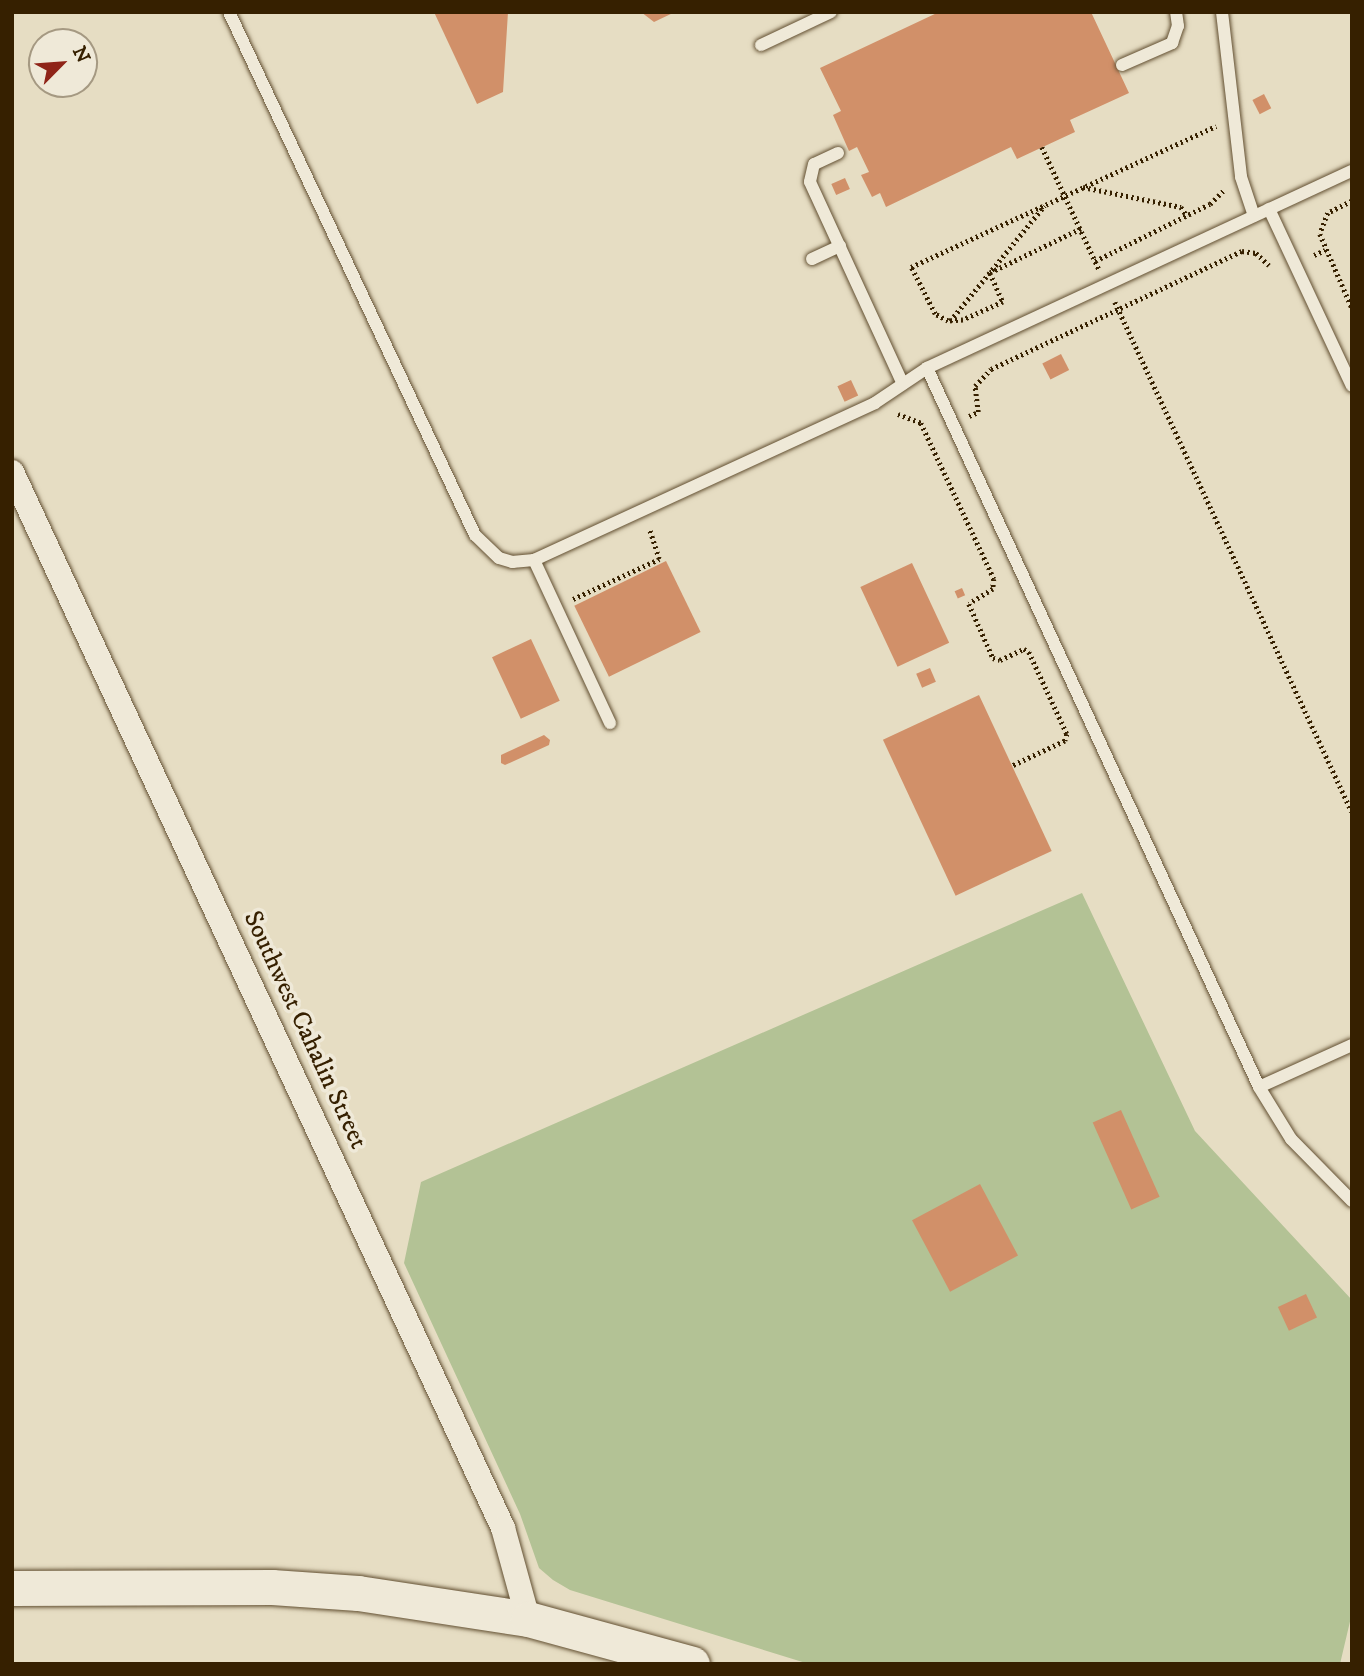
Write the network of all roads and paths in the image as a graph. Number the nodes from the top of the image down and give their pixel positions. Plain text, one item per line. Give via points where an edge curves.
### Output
1 (229, 12) edge
2 (831, 12) edge
3 (1176, 12) edge
4 (1222, 12) edge
5 (761, 45) dead end
6 (1122, 65) dead end
7 (1215, 114) dead end
8 (1217, 126) junction
9 (1219, 138) dead end
10 (1042, 147) dead end
11 (838, 153) dead end
12 (1352, 171) edge
13 (1225, 186) dead end
14 (1081, 187) junction
15 (1064, 195) junction
16 (1352, 201) edge
17 (1046, 203) junction
18 (1269, 209) junction
19 (1187, 216) junction
20 (1254, 216) junction
21 (1081, 229) junction
22 (840, 246) junction
23 (1325, 250) junction
24 (812, 259) dead end
25 (1095, 261) junction
26 (1295, 264) junction
27 (990, 273) junction
28 (1106, 284) junction
29 (1352, 307) edge
30 (1118, 309) junction
31 (950, 321) junction
32 (927, 368) junction
33 (903, 384) junction
34 (1352, 386) edge
35 (893, 414) dead end
36 (952, 424) junction
37 (928, 435) junction
38 (12, 472) edge
39 (654, 525) dead end
40 (534, 560) junction
41 (572, 600) dead end
42 (610, 723) dead end
43 (1012, 766) dead end
44 (1352, 812) edge
45 (1352, 1045) edge
46 (1259, 1087) junction
47 (1352, 1201) edge
48 (12, 1588) edge
49 (528, 1619) junction
50 (692, 1664) edge

1 - 40 lane via 475,535 499,558 524,563
2 - 5 lane
3 - 6 lane via 1178,26 1172,43
4 - 20 lane via 1241,177
7 - 8 path
8 - 9 path
8 - 14 path
10 - 15 path
11 - 22 lane via 814,164 809,175
12 - 18 lane
13 - 19 path via 1217,200
14 - 15 path
14 - 19 path via 1181,207
15 - 17 path
15 - 21 path
16 - 23 path via 1325,218 1320,234
17 - 27 path
17 - 31 path via 911,267 931,309
18 - 20 lane
18 - 26 lane
19 - 25 path
20 - 28 lane
21 - 25 path
21 - 27 path
22 - 24 lane
22 - 33 lane
23 - 26 path
23 - 29 path
25 - 28 path
26 - 30 path via 1275,274 1263,257 1242,251
26 - 34 lane
27 - 31 path
27 - 31 path via 1003,302
28 - 30 path
28 - 32 lane
30 - 36 path via 985,372 975,386 978,412
30 - 44 path
32 - 33 lane
32 - 36 lane
33 - 40 lane via 875,403
35 - 37 path via 913,417
36 - 37 path
36 - 46 lane
37 - 43 path via 995,583 969,604 993,658 1000,660 1024,649 1029,652 1068,737
38 - 49 street, Southwest Cahalin Street via 503,1528
39 - 41 path via 649,536 659,559
40 - 42 lane
45 - 46 lane
46 - 47 lane via 1291,1139
48 - 49 main road via 272,1587 429,1602
49 - 50 main road

